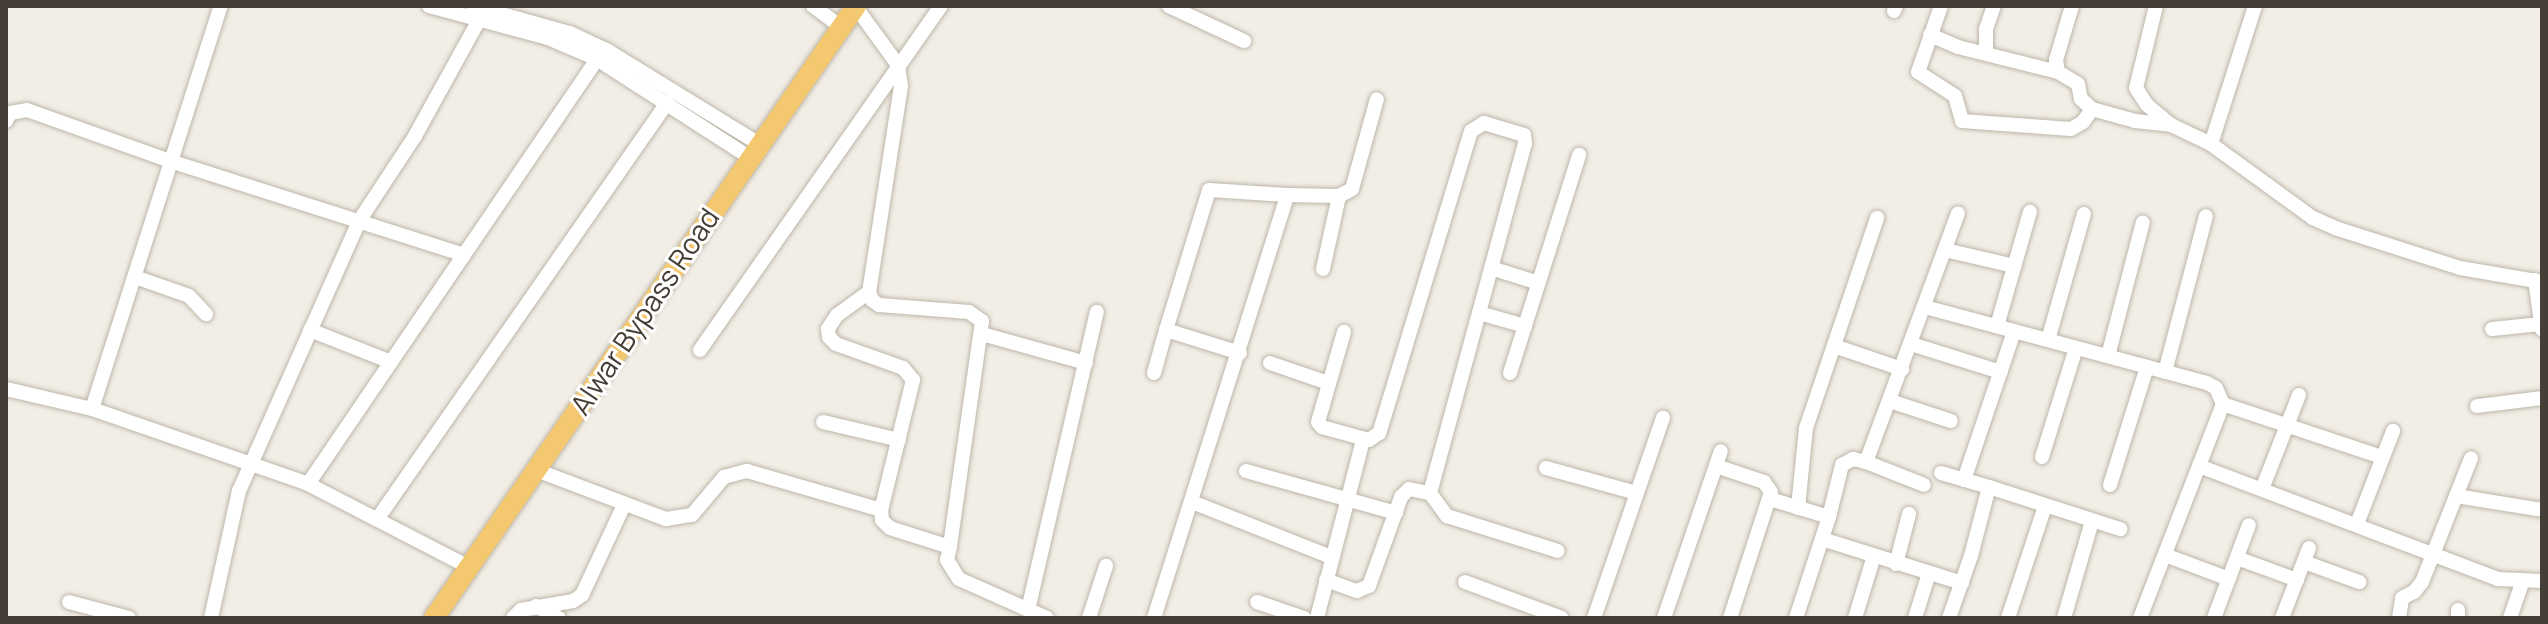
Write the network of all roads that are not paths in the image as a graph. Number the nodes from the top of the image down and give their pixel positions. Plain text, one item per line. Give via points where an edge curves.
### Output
1 (221, 6) edge
2 (429, 6) edge
3 (473, 6) edge
4 (813, 6) edge
5 (855, 6) edge
6 (941, 6) edge
7 (1169, 6) edge
8 (1941, 6) edge
9 (1994, 6) edge
10 (2072, 6) edge
11 (2156, 6) edge
12 (2255, 6) edge
13 (479, 20) junction
14 (840, 26) junction
15 (1930, 35) junction
16 (1244, 41) dead end
17 (1986, 53) junction
18 (601, 54) junction
19 (898, 65) junction
20 (2058, 72) junction
21 (1377, 99) dead end
22 (667, 103) junction
23 (2092, 109) junction
24 (6, 121) edge
25 (2171, 125) junction
26 (2211, 144) junction
27 (754, 150) junction
28 (1579, 155) dead end
29 (173, 162) junction
30 (1287, 195) junction
31 (1339, 196) junction
32 (2030, 212) dead end
33 (1958, 213) dead end
34 (2084, 214) dead end
35 (2206, 216) dead end
36 (1877, 218) dead end
37 (359, 221) junction
38 (2143, 222) dead end
39 (1945, 250) junction
40 (464, 255) junction
41 (2014, 266) junction
42 (1491, 268) junction
43 (1323, 269) dead end
44 (135, 277) junction
45 (2540, 281) edge
46 (1539, 283) junction
47 (869, 292) junction
48 (1925, 307) junction
49 (1097, 312) dead end
50 (1479, 313) junction
51 (206, 314) dead end
52 (2541, 324) edge
53 (1525, 326) junction
54 (1997, 326) junction
55 (2492, 329) dead end
56 (310, 330) junction
57 (1166, 330) junction
58 (2542, 330) edge
59 (2014, 331) junction
60 (1344, 332) dead end
61 (982, 334) junction
62 (2048, 340) junction
63 (1911, 344) junction
64 (1834, 346) junction
65 (2076, 348) junction
66 (700, 350) dead end
67 (1240, 353) junction
68 (2108, 356) junction
69 (391, 362) junction
70 (1086, 363) junction
71 (1270, 363) dead end
72 (2147, 367) junction
73 (1902, 369) junction
74 (2001, 372) junction
75 (2165, 372) junction
76 (1154, 373) dead end
77 (1510, 373) dead end
78 (1328, 383) junction
79 (6, 389) edge
80 (2299, 395) dead end
81 (2542, 398) edge
82 (1890, 401) junction
83 (2223, 404) junction
84 (2477, 406) dead end
85 (92, 409) junction
86 (1663, 418) dead end
87 (1951, 421) dead end
88 (823, 422) dead end
89 (2288, 426) junction
90 (2393, 431) dead end
91 (899, 440) junction
92 (1363, 440) junction
93 (1721, 451) dead end
94 (2042, 457) dead end
95 (2381, 457) junction
96 (2471, 458) dead end
97 (1866, 462) junction
98 (250, 464) junction
99 (1716, 466) junction
100 (2199, 466) junction
101 (1546, 468) dead end
102 (536, 470) junction
103 (1246, 471) dead end
104 (1941, 473) dead end
105 (1964, 480) junction
106 (308, 484) junction
107 (1924, 485) dead end
108 (2110, 485) dead end
109 (1989, 487) junction
110 (2262, 489) junction
111 (1430, 493) junction
112 (1637, 493) junction
113 (2456, 496) junction
114 (1770, 499) junction
115 (1346, 500) junction
116 (1192, 502) junction
117 (624, 505) junction
118 (2045, 506) junction
119 (1798, 508) junction
120 (881, 510) junction
121 (2542, 510) edge
122 (1396, 513) junction
123 (1909, 514) dead end
124 (1829, 517) junction
125 (378, 518) junction
126 (2092, 521) junction
127 (2357, 524) junction
128 (2249, 525) dead end
129 (2120, 529) dead end
130 (1822, 539) junction
131 (950, 547) junction
132 (2309, 548) dead end
133 (1558, 551) dead end
134 (2433, 553) junction
135 (2165, 555) junction
136 (1874, 556) junction
137 (1331, 557) junction
138 (2237, 558) junction
139 (2304, 562) junction
140 (1896, 564) junction
141 (1106, 566) dead end
142 (469, 567) junction
143 (1929, 573) junction
144 (2229, 579) junction
145 (1326, 580) junction
146 (2297, 580) junction
147 (2523, 580) junction
148 (2542, 581) edge
149 (1465, 582) dead end
150 (2359, 582) dead end
151 (1962, 583) junction
152 (69, 602) dead end
153 (1257, 602) dead end
154 (536, 606) junction
155 (1028, 610) junction
156 (129, 618) edge
157 (211, 618) edge
158 (434, 618) edge
159 (513, 618) edge
160 (559, 618) edge
161 (1047, 618) edge
162 (1089, 618) edge
163 (1154, 618) edge
164 (1304, 618) edge
165 (1317, 618) edge
166 (1562, 618) edge
167 (1594, 618) edge
168 (1664, 618) edge
169 (1730, 618) edge
170 (1796, 618) edge
171 (1855, 618) edge
172 (1915, 618) edge
173 (1949, 618) edge
174 (2008, 618) edge
175 (2064, 618) edge
176 (2140, 618) edge
177 (2214, 618) edge
178 (2282, 618) edge
179 (2399, 618) edge
180 (2510, 618) edge

1 - 29 street
2 - 13 street
3 - 18 street via 570,33
4 - 14 street
5 - 14 highway, Alwar Bypass Road
5 - 19 street
6 - 19 street
7 - 16 street
8 - 15 street
9 - 17 street via 1986,29
10 - 20 street via 2056,60
11 - 25 street via 2136,88
12 - 26 street
13 - 18 street
13 - 37 street via 415,136
14 - 27 highway, Alwar Bypass Road
15 - 17 street
15 - 23 street via 1918,72 1955,96 1965,122 2071,129
17 - 20 street
18 - 22 street
18 - 27 street
18 - 40 street
19 - 47 street via 898,115
19 - 66 street
20 - 23 street via 2078,84 2081,99
21 - 31 street via 1352,189
22 - 27 street
22 - 125 street
23 - 25 street
24 - 29 street via 10,113 27,110
25 - 26 street
26 - 45 street via 2313,218 2335,228 2460,268
27 - 102 highway, Alwar Bypass Road
28 - 46 street
29 - 37 street
29 - 44 street
30 - 31 street
30 - 57 street via 1209,190
30 - 67 street
31 - 43 street
32 - 41 street
33 - 39 street
34 - 62 street
35 - 75 street
36 - 64 street
37 - 40 street
37 - 56 street
38 - 68 street
39 - 41 street
39 - 48 street
40 - 69 street
41 - 54 street
42 - 46 street
42 - 50 street
42 - 92 street via 1525,139 1521,133 1478,123 1471,131 1379,433
44 - 51 street via 189,296
44 - 85 street
45 - 52 street
46 - 53 street
47 - 61 street via 879,305 976,314
47 - 91 street via 830,322 829,337 910,374 913,389
48 - 54 street
48 - 63 street
49 - 70 street
50 - 53 street
50 - 111 street
52 - 55 street
52 - 58 street
53 - 77 street
54 - 59 street
56 - 69 street
56 - 98 street
57 - 67 street
57 - 76 street
59 - 62 street
59 - 74 street
60 - 78 street
61 - 70 street
61 - 131 street
62 - 65 street
63 - 73 street
63 - 74 street
64 - 73 street
64 - 119 street via 1806,428
65 - 68 street
65 - 94 street
67 - 116 street
68 - 72 street
69 - 106 street
70 - 155 street
71 - 78 street
72 - 75 street
72 - 108 street
73 - 82 street
74 - 105 street
75 - 83 street via 2216,388
78 - 92 street via 1318,422
79 - 85 street
80 - 89 street
81 - 84 street
82 - 87 street
82 - 97 street
83 - 89 street
83 - 100 street
85 - 98 street
86 - 112 street
88 - 91 street
89 - 95 street
89 - 110 street
90 - 95 street
91 - 120 street
92 - 115 street
93 - 99 street
95 - 127 street
96 - 113 street
97 - 107 street
97 - 124 street via 1853,459 1842,465
98 - 106 street
98 - 157 street via 239,491
99 - 114 street via 1764,482
99 - 168 street
100 - 110 street
100 - 135 street
101 - 112 street
102 - 117 street
102 - 142 highway, Alwar Bypass Road
103 - 115 street
104 - 105 street
105 - 109 street
106 - 125 street
109 - 118 street
109 - 151 street
110 - 127 street
111 - 122 street via 1405,491
111 - 133 street via 1447,516
112 - 167 street
113 - 121 street
113 - 134 street
114 - 119 street
114 - 169 street
115 - 122 street
115 - 137 street
116 - 137 street
116 - 163 street
117 - 120 street via 682,519 692,515 724,477 747,471
117 - 154 street via 582,595
118 - 126 street
118 - 174 street
119 - 124 street
120 - 131 street via 890,528
122 - 145 street via 1369,586 1357,591
123 - 140 street
124 - 130 street
125 - 142 street
126 - 129 street
126 - 175 street
127 - 134 street
128 - 138 street
130 - 136 street
130 - 170 street
131 - 155 street via 947,560 959,579
132 - 139 street
134 - 147 street via 2498,579
134 - 179 street via 2422,582 2402,598
135 - 144 street
135 - 176 street
136 - 140 street
136 - 171 street
137 - 145 street
138 - 144 street
138 - 146 street
139 - 146 street
139 - 150 street
140 - 143 street
141 - 162 street
142 - 158 highway, Alwar Bypass Road
143 - 151 street
143 - 172 street
144 - 177 street
145 - 165 street
146 - 178 street
147 - 148 street
147 - 180 street
149 - 166 street
151 - 173 street
152 - 156 street
153 - 164 street
154 - 159 street
154 - 160 street
155 - 161 street

